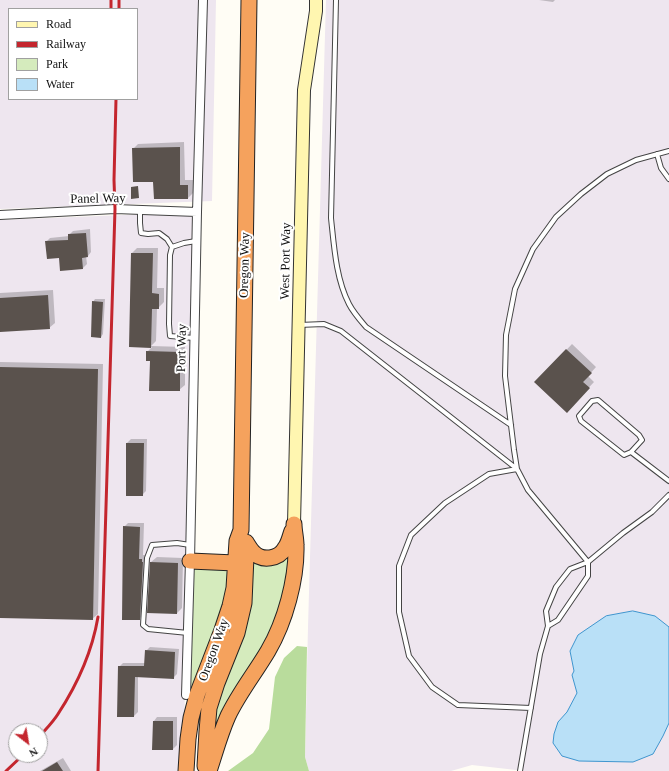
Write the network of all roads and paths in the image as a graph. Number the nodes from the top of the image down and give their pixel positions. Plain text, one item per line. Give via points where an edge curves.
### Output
1 (203, 0) edge
2 (249, 0) edge
3 (316, 0) edge
4 (336, 0) edge
5 (669, 151) edge
6 (657, 154) junction
7 (669, 179) edge
8 (140, 210) junction
9 (197, 212) junction
10 (0, 215) edge
11 (196, 241) junction
12 (172, 247) junction
13 (299, 325) junction
14 (194, 338) junction
15 (511, 425) junction
16 (631, 452) junction
17 (517, 469) junction
18 (669, 481) edge
19 (669, 495) edge
20 (294, 524) junction
21 (244, 536) junction
22 (191, 545) junction
23 (190, 561) junction
24 (588, 562) junction
25 (236, 563) junction
26 (548, 626) junction
27 (188, 633) junction
28 (186, 695) dead end
29 (531, 708) junction
30 (186, 771) edge
31 (205, 771) edge
32 (209, 771) edge
33 (520, 771) edge

1 - 9 street, Port Way
2 - 21 highway, Oregon Way
3 - 13 street, West Port Way via 304,90
4 - 15 lane via 331,218 334,253 349,305 366,327
5 - 6 lane
6 - 7 lane via 661,168
6 - 15 lane via 636,160 607,174 586,190 556,217 533,249 515,289 506,335 505,376
8 - 9 street, Panel Way
8 - 10 street, Panel Way
8 - 12 lane via 141,233 159,233
9 - 11 street, Port Way
11 - 12 lane
11 - 14 street, Port Way
12 - 14 lane via 170,336
13 - 17 lane via 324,324 341,331
13 - 20 street, West Port Way
14 - 22 street, Port Way
15 - 17 lane
16 - 16 lane via 624,455 581,420 580,416 592,401 598,400 639,435 642,440
16 - 18 lane
17 - 24 lane via 528,490
17 - 29 lane via 489,474 444,503 411,535 399,566 399,612 409,656 432,687 458,705
19 - 24 lane via 652,512
20 - 21 highway via 285,549 274,558 257,556
20 - 32 highway via 296,546 288,605 269,648 228,716
21 - 25 highway, Oregon Way via 237,541
21 - 31 highway, Oregon Way via 244,603 238,633 209,708
22 - 23 street, Port Way
22 - 27 lane via 152,545 147,558 143,625 148,629
23 - 25 highway
23 - 27 street, Port Way
24 - 26 lane via 588,576 558,620
24 - 26 lane via 570,569 556,587 546,611
25 - 30 highway, Oregon Way via 230,606 191,718
26 - 29 lane via 540,654
27 - 28 street, Port Way
29 - 33 lane

